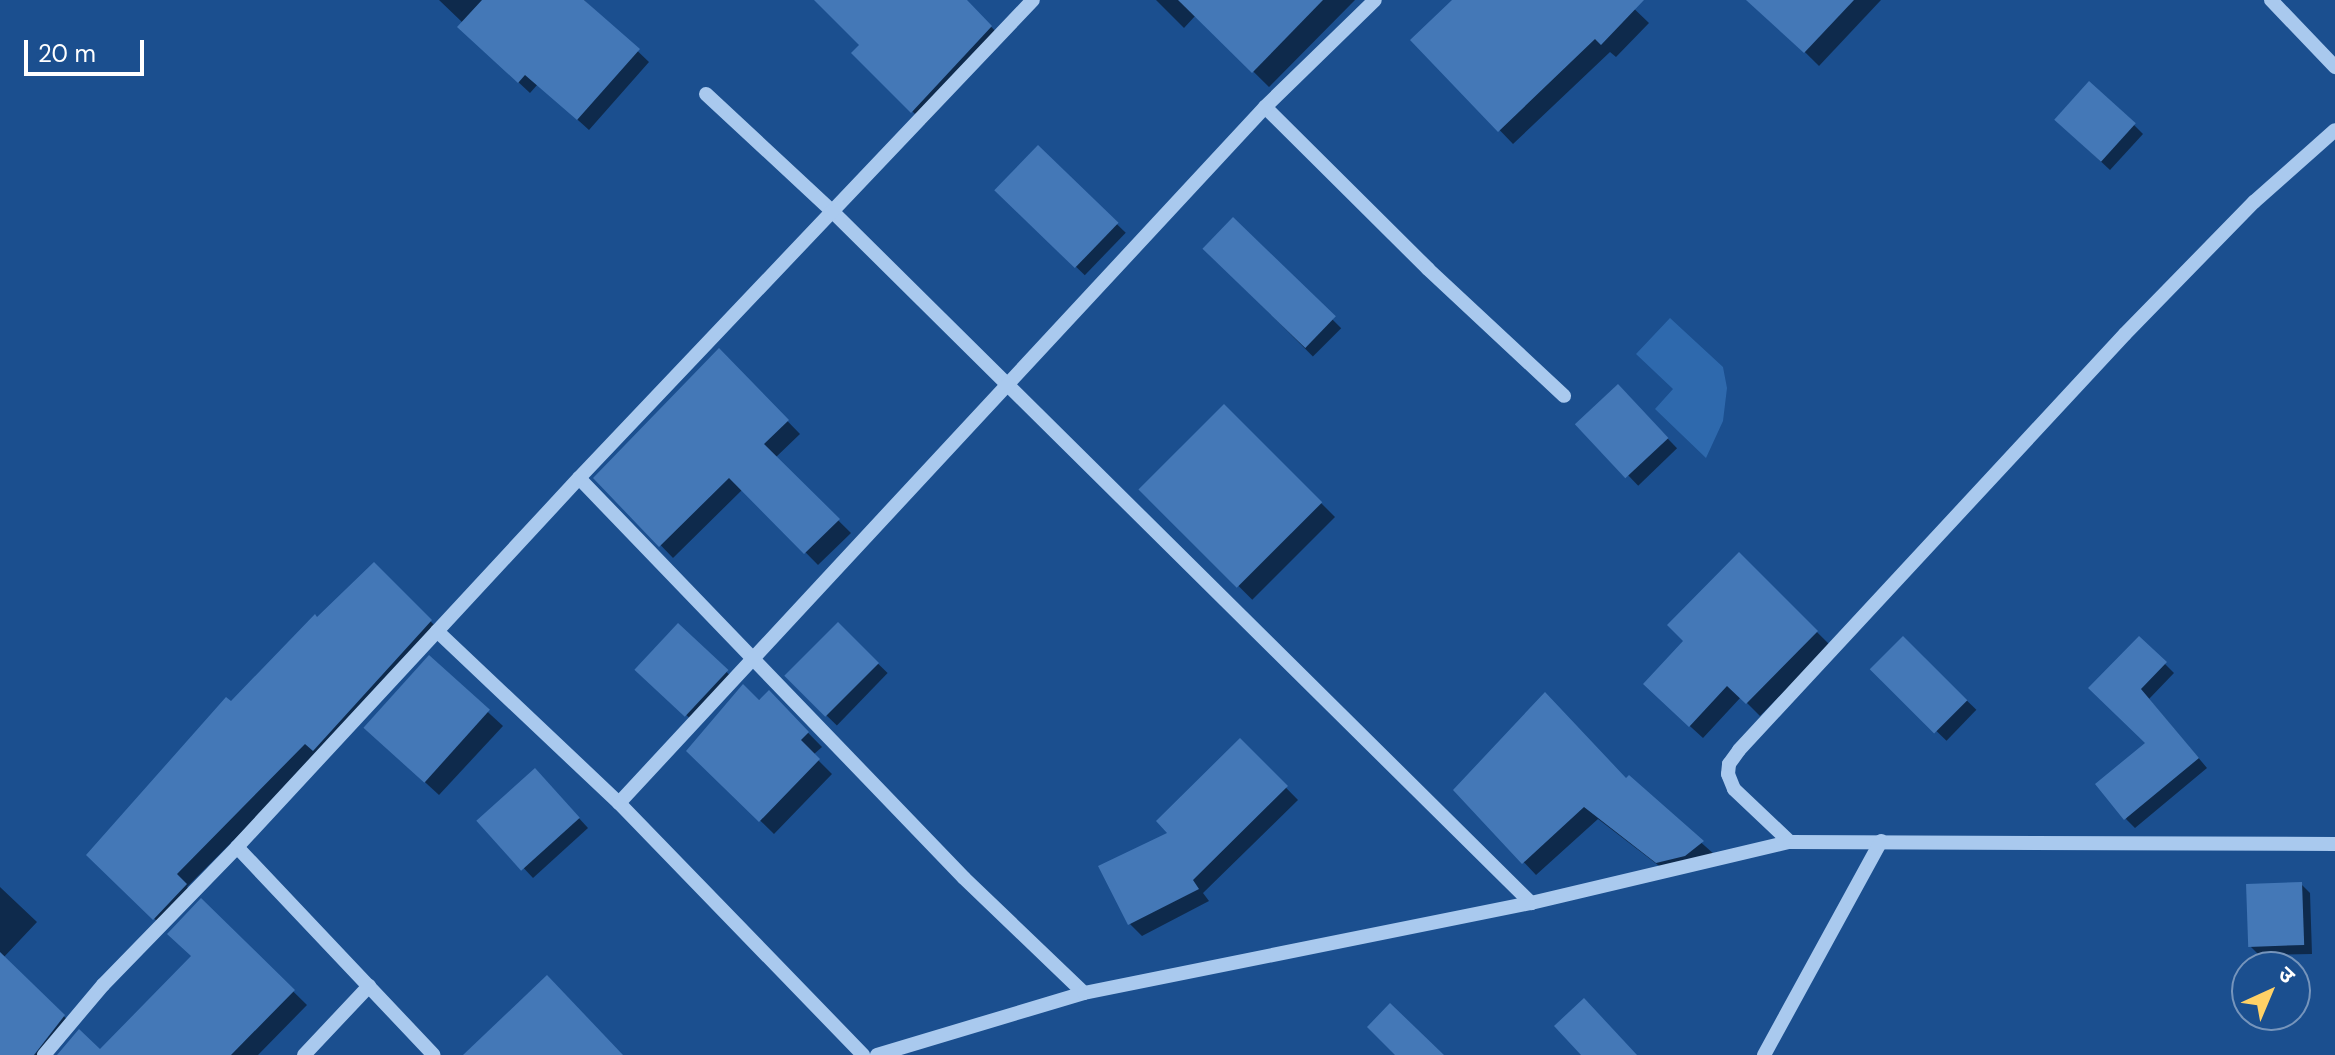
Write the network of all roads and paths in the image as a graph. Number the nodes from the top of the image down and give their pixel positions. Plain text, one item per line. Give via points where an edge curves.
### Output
1 (1033, 0) edge
2 (1375, 0) edge
3 (2271, 0) edge
4 (2335, 67) edge
5 (706, 94) dead end
6 (1265, 107) junction
7 (2335, 130) edge
8 (832, 211) junction
9 (1009, 386) junction
10 (1564, 396) dead end
11 (579, 478) junction
12 (437, 631) junction
13 (750, 659) junction
14 (619, 803) junction
15 (1881, 841) junction
16 (1790, 842) junction
17 (2335, 844) edge
18 (237, 847) junction
19 (1531, 903) junction
20 (369, 986) junction
21 (1084, 993) junction
22 (44, 1055) edge
23 (304, 1055) edge
24 (434, 1055) edge
25 (863, 1055) edge
26 (877, 1055) edge
27 (1764, 1055) edge

1 - 8 street
2 - 6 street
3 - 4 street
5 - 8 street
6 - 9 street
6 - 10 street
7 - 16 street via 2254,202 2125,334 1739,750 1729,764 1734,789
8 - 9 street
8 - 11 street
9 - 13 street
9 - 19 street
11 - 12 street
11 - 13 street
12 - 14 street
12 - 18 street
13 - 14 street
13 - 21 street
14 - 25 street
15 - 16 street
15 - 17 street
15 - 27 street
16 - 19 street
18 - 20 street
18 - 22 street via 103,985
19 - 21 street
20 - 23 street
20 - 24 street
21 - 26 street

